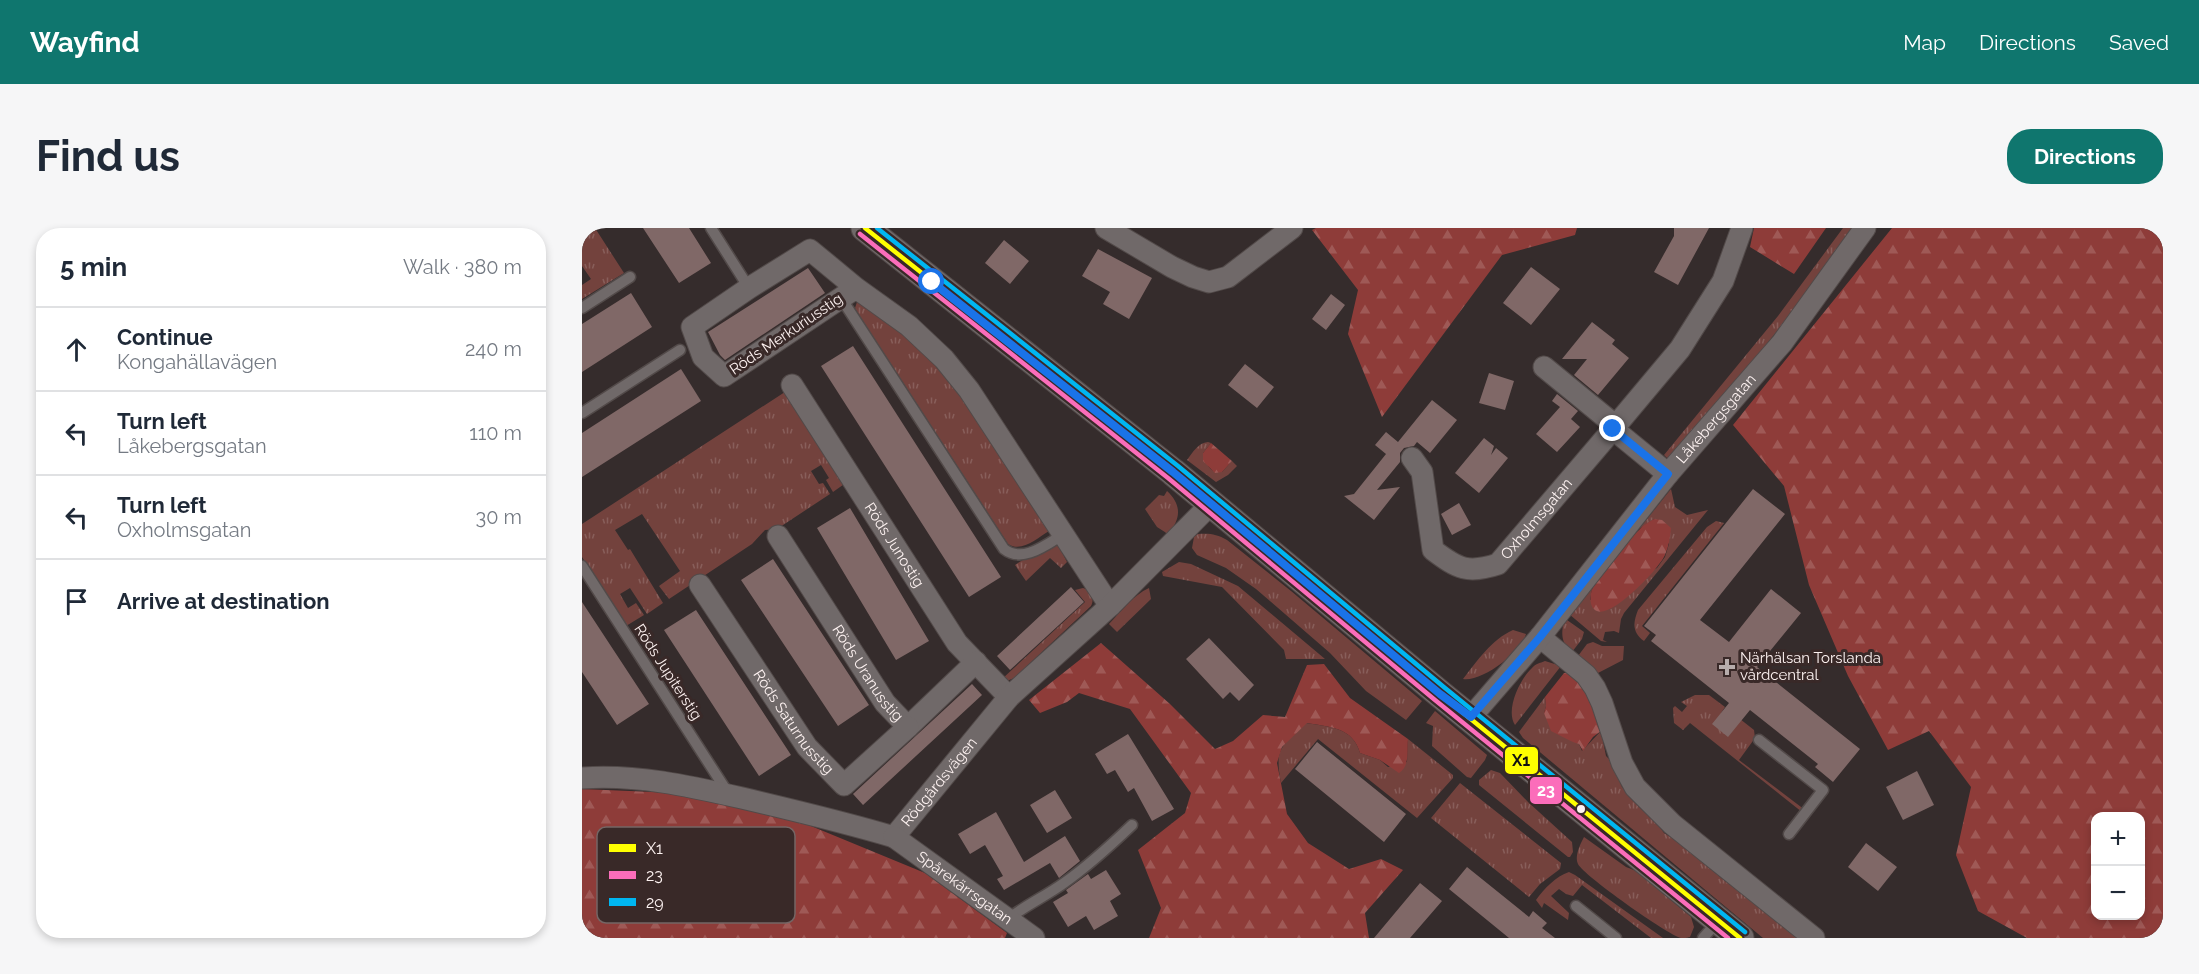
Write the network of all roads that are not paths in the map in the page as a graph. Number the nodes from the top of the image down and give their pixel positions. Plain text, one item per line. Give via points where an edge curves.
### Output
1 (711, 228) edge
2 (865, 228) edge
3 (1106, 228) edge
4 (1292, 228) edge
5 (1742, 228) edge
6 (1865, 228) edge
7 (630, 277) dead end
8 (749, 288) junction
9 (849, 293) junction
10 (582, 308) edge
11 (680, 351) dead end
12 (1544, 367) dead end
13 (792, 385) dead end
14 (582, 413) edge
15 (1614, 427) junction
16 (1412, 458) dead end
17 (1668, 474) junction
18 (1211, 504) junction
19 (1064, 534) junction
20 (778, 536) dead end
21 (582, 566) edge
22 (700, 585) dead end
23 (1110, 606) junction
24 (1540, 637) junction
25 (976, 662) junction
26 (1009, 697) junction
27 (1471, 717) junction
28 (908, 727) junction
29 (1759, 740) dead end
30 (582, 778) edge
31 (729, 795) junction
32 (1132, 825) dead end
33 (1789, 834) dead end
34 (894, 837) junction
35 (1576, 906) dead end
36 (1008, 919) junction
37 (1710, 929) edge
38 (1034, 938) edge
39 (1616, 938) edge
40 (1740, 938) edge
41 (1814, 938) edge

1 - 8 lane
2 - 18 street
3 - 4 street via 1172,267 1209,282 1228,277
5 - 15 street, Oxholmsgatan via 1723,281 1680,349
6 - 17 street, Låkebergsgatan via 1782,343
7 - 10 lane
8 - 9 street, Röds Merkuriusstig via 810,250
8 - 9 street, Röds Merkuriusstig via 692,327 703,357 724,376
9 - 19 street, Röds Merkuriusstig via 909,326 944,359 969,390
9 - 19 lane via 1004,549 1010,554 1028,554
11 - 14 lane
12 - 15 street
13 - 25 street, Röds Junostig via 957,643
15 - 16 street, Oxholmsgatan via 1498,564 1483,569 1468,570 1433,550 1422,472
15 - 17 street
17 - 24 street, Låkebergsgatan
18 - 23 street, Rödgårdsvägen
18 - 27 street
19 - 23 street, Röds Merkuriusstig
20 - 28 street, Röds Uranusstig via 885,703
21 - 31 lane, Röds Jupiterstig
22 - 28 street, Röds Saturnusstig via 807,747 844,785
23 - 26 street, Rödgårdsvägen
24 - 27 street, Låkebergsgatan
24 - 41 street via 1586,675 1595,688 1635,788 1672,824
25 - 26 street, Röds Junostig
25 - 28 street, Röds Uranusstig
26 - 34 street, Rödgårdsvägen
27 - 37 street
29 - 33 lane via 1823,790
30 - 31 street, Rödgårdsvägen via 636,778
31 - 34 street, Rödgårdsvägen
32 - 36 lane via 1062,885
34 - 36 street, Spårekärrsgatan
35 - 39 lane
36 - 38 street, Spårekärrsgatan
37 - 40 street

